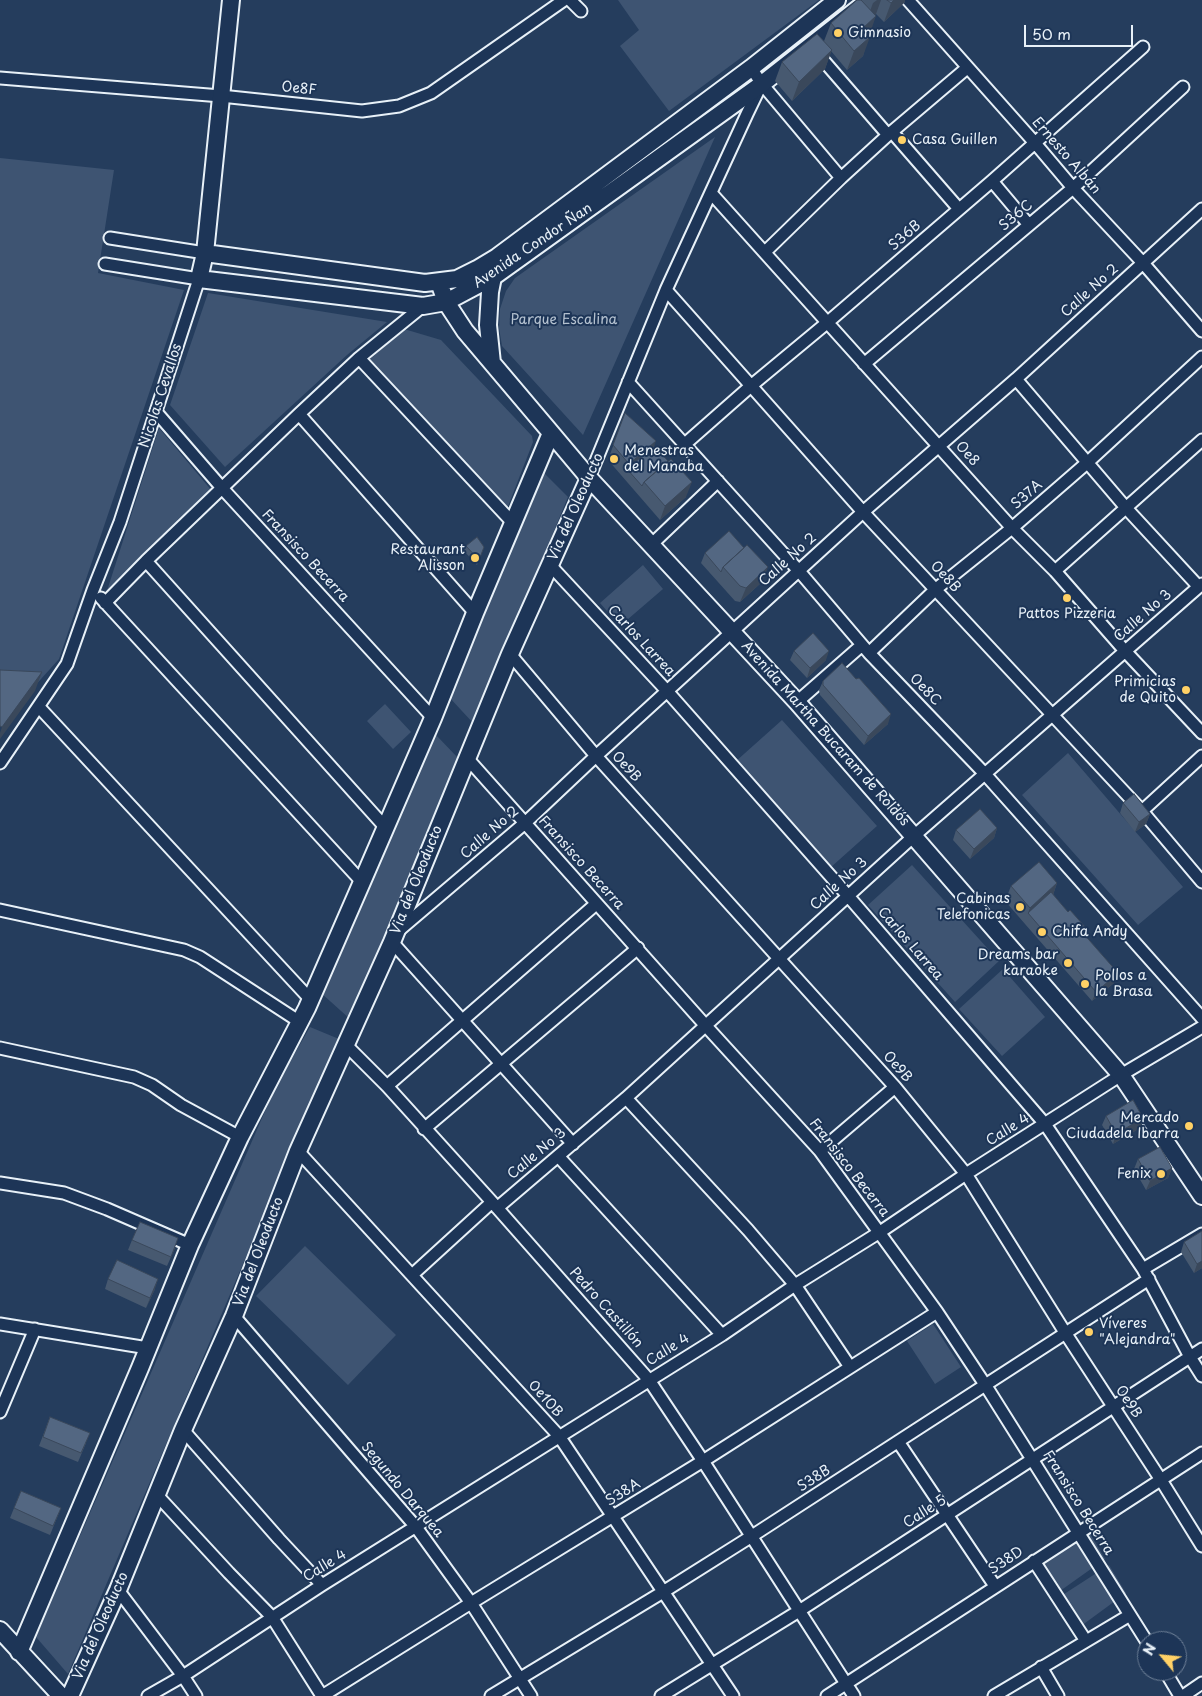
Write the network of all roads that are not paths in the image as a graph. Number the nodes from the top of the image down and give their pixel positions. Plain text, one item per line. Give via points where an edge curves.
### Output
1 (231, 0) edge
2 (564, 0) edge
3 (570, 0) edge
4 (838, 0) edge
5 (870, 0) edge
6 (908, 0) edge
7 (581, 11) dead end
8 (812, 47) junction
9 (1143, 47) dead end
10 (751, 68) junction
11 (967, 68) junction
12 (0, 78) edge
13 (762, 84) junction
14 (1183, 87) dead end
15 (221, 96) junction
16 (890, 134) junction
17 (1035, 143) junction
18 (841, 178) junction
19 (992, 181) junction
20 (1073, 188) junction
21 (711, 193) junction
22 (959, 209) junction
23 (1202, 209) edge
24 (1029, 225) junction
25 (110, 238) dead end
26 (765, 252) junction
27 (205, 253) junction
28 (1143, 263) junction
29 (105, 264) dead end
30 (493, 277) junction
31 (199, 279) junction
32 (439, 282) junction
33 (666, 290) junction
34 (446, 302) junction
35 (423, 306) junction
36 (828, 322) junction
37 (1202, 330) edge
38 (1202, 357) edge
39 (359, 358) junction
40 (492, 363) junction
41 (864, 364) junction
42 (1016, 379) junction
43 (628, 382) junction
44 (752, 385) junction
45 (156, 413) junction
46 (299, 414) junction
47 (551, 433) junction
48 (1202, 440) edge
49 (685, 444) junction
50 (940, 446) junction
51 (1088, 462) junction
52 (589, 478) junction
53 (718, 480) junction
54 (222, 488) junction
55 (1127, 509) junction
56 (863, 512) junction
57 (513, 523) junction
58 (1012, 528) junction
59 (652, 544) junction
60 (146, 561) junction
61 (550, 565) junction
62 (799, 571) junction
63 (1055, 571) junction
64 (1200, 585) edge
65 (93, 590) junction
66 (936, 590) junction
67 (105, 603) junction
68 (475, 613) junction
69 (733, 631) junction
70 (865, 649) junction
71 (1125, 651) junction
72 (510, 654) junction
73 (667, 691) junction
74 (797, 702) junction
75 (39, 707) junction
76 (1053, 716) junction
77 (433, 718) junction
78 (1202, 733) edge
79 (596, 756) junction
80 (1202, 756) edge
81 (468, 758) junction
82 (0, 763) edge
83 (985, 774) junction
84 (1142, 811) junction
85 (525, 823) junction
86 (385, 828) junction
87 (915, 835) junction
88 (362, 882) junction
89 (1202, 882) edge
90 (849, 897) junction
91 (596, 904) junction
92 (0, 910) edge
93 (393, 938) junction
94 (638, 948) junction
95 (778, 958) junction
96 (310, 999) junction
97 (1202, 1018) edge
98 (462, 1020) junction
99 (300, 1022) junction
100 (706, 1026) junction
101 (1202, 1027) edge
102 (346, 1044) junction
103 (0, 1048) edge
104 (502, 1063) junction
105 (1121, 1075) junction
106 (387, 1086) junction
107 (895, 1087) junction
108 (626, 1098) junction
109 (1045, 1124) junction
110 (424, 1129) junction
111 (240, 1137) junction
112 (573, 1144) junction
113 (298, 1151) junction
114 (820, 1151) junction
115 (558, 1156) junction
116 (966, 1174) junction
117 (0, 1183) edge
118 (1202, 1196) edge
119 (495, 1205) junction
120 (880, 1232) junction
121 (1202, 1234) edge
122 (190, 1245) junction
123 (1146, 1274) junction
124 (412, 1275) junction
125 (795, 1285) junction
126 (937, 1312) junction
127 (234, 1316) junction
128 (0, 1324) edge
129 (35, 1329) junction
130 (722, 1334) junction
131 (1066, 1334) junction
132 (148, 1348) junction
133 (1202, 1350) edge
134 (1190, 1357) junction
135 (850, 1367) junction
136 (1202, 1376) edge
137 (649, 1380) junction
138 (986, 1386) junction
139 (1114, 1407) junction
140 (0, 1412) edge
141 (183, 1430) junction
142 (559, 1436) junction
143 (899, 1443) junction
144 (1202, 1453) edge
145 (1032, 1460) junction
146 (703, 1461) junction
147 (1161, 1480) junction
148 (156, 1494) junction
149 (948, 1514) junction
150 (613, 1517) junction
151 (416, 1527) junction
152 (1078, 1533) junction
153 (752, 1536) junction
154 (1202, 1546) edge
155 (1034, 1561) junction
156 (322, 1585) junction
157 (995, 1586) junction
158 (118, 1590) junction
159 (663, 1592) junction
160 (471, 1603) junction
161 (799, 1611) junction
162 (1130, 1614) junction
163 (272, 1617) junction
164 (0, 1630) edge
165 (1140, 1631) edge
166 (1086, 1641) junction
167 (19, 1652) junction
168 (712, 1665) junction
169 (1040, 1667) junction
170 (183, 1676) junction
171 (520, 1678) junction
172 (1171, 1681) edge
173 (846, 1682) junction
174 (1202, 1683) edge
175 (61, 1696) edge
176 (70, 1696) edge
177 (148, 1696) edge
178 (196, 1696) edge
179 (322, 1696) edge
180 (491, 1696) edge
181 (531, 1696) edge
182 (661, 1696) edge
183 (733, 1696) edge
184 (827, 1696) edge
185 (854, 1696) edge
186 (994, 1696) edge
187 (1058, 1696) edge
188 (1181, 1696) edge

1 - 15 street, Nicolas Cevallos
2 - 15 street, Oe8F via 431,93 399,106 362,111
3 - 7 street
4 - 10 street, Avenida Condor Ñan
5 - 8 street, Avenida Condor Ñan
6 - 11 street, Ernesto Albán
8 - 13 street, Avenida Condor Ñan
8 - 16 street
9 - 17 street, S36B
10 - 13 street
10 - 32 street, Avenida Condor Ñan via 497,256 457,279
11 - 16 street
11 - 17 street, Ernesto Albán
12 - 15 street, Oe8F
13 - 18 street
13 - 21 street, Via del Oleoducto
13 - 30 street, Avenida Condor Ñan
14 - 20 street, S36C
15 - 27 street, Nicolas Cevallos
16 - 18 street
16 - 22 street
17 - 19 street, S36B
17 - 20 street, Ernesto Albán
18 - 26 street
19 - 22 street, S36B
19 - 24 street
20 - 24 street, S36C
20 - 28 street, Ernesto Albán
21 - 26 street, Oe8
21 - 33 street, Via del Oleoducto
22 - 36 street, S36B
23 - 28 street, Calle No 2
24 - 41 street, S36C
25 - 27 street, Avenida Condor Ñan
26 - 36 street, Oe8
27 - 31 street, Nicolas Cevallos
27 - 32 street, Avenida Condor Ñan via 425,283
28 - 37 street, Ernesto Albán
28 - 42 street, Calle No 2
29 - 31 street, Avenida Condor Ñan
30 - 34 street, Avenida Condor Ñan
30 - 40 street via 488,325
31 - 35 street, Avenida Condor Ñan
31 - 45 street, Nicolas Cevallos
32 - 34 street, Avenida Martha Bucaram de Roldós
33 - 43 street, Via del Oleoducto
33 - 44 street, Oe8B
34 - 35 street, Avenida Condor Ñan
34 - 40 street, Avenida Martha Bucaram de Roldós via 465,332
35 - 39 street
36 - 41 street, Oe8
36 - 44 street, S36B
38 - 51 street, S37A
39 - 46 street
39 - 57 street
40 - 47 street, Avenida Martha Bucaram de Roldós
41 - 50 street, Oe8
42 - 50 street, Calle No 2
42 - 51 street
43 - 49 street, Oe8C
43 - 52 street, Via del Oleoducto
44 - 49 street, S36B
44 - 56 street, Oe8B
45 - 54 street, Fransisco Becerra
45 - 65 street, Nicolas Cevallos via 120,522
46 - 54 street
46 - 68 street
47 - 52 street, Avenida Martha Bucaram de Roldós
47 - 57 street
48 - 55 street
49 - 53 street, Oe8C
50 - 56 street, Calle No 2
50 - 58 street, Oe8
51 - 55 street
51 - 58 street, S37A
52 - 59 street, Avenida Martha Bucaram de Roldós
52 - 61 street, Via del Oleoducto
53 - 59 street
53 - 62 street, Oe8C
54 - 60 street
54 - 77 street, Fransisco Becerra
55 - 63 street
55 - 64 street
56 - 62 street, Calle No 2
56 - 66 street, Oe8B
57 - 68 street
58 - 63 street, Oe8
58 - 66 street, S37A
59 - 69 street, Avenida Martha Bucaram de Roldós
60 - 67 street
60 - 86 street
61 - 72 street, Via del Oleoducto
61 - 73 street, Carlos Larrea
62 - 69 street, Calle No 2
62 - 70 street, Oe8C
63 - 71 street, Oe8
64 - 71 street, Calle No 3
65 - 67 street
65 - 75 street, Nicolas Cevallos via 68,664
66 - 70 street, S37A
66 - 76 street, Oe8B
67 - 88 street
68 - 77 street
69 - 73 street, Calle No 2
69 - 74 street, Avenida Martha Bucaram de Roldós
70 - 74 street, S37A
70 - 83 street, Oe8C
71 - 76 street, Calle No 3
71 - 78 street, Oe8
72 - 79 street, Oe9B
72 - 81 street, Via del Oleoducto
73 - 79 street, Calle No 2
73 - 90 street, Carlos Larrea
74 - 87 street, Avenida Martha Bucaram de Roldós
75 - 82 street, Nicolas Cevallos
75 - 96 street
76 - 83 street, Calle No 3
76 - 84 street, Oe8B
77 - 86 street
79 - 85 street, Calle No 2
79 - 95 street, Oe9B
80 - 84 street
81 - 85 street, Fransisco Becerra
81 - 93 street, Via del Oleoducto
83 - 87 street, Calle No 3
83 - 97 street, Oe8C
84 - 89 street, Oe8B
85 - 91 street, Fransisco Becerra
85 - 93 street, Calle No 2
86 - 88 street
87 - 90 street, Calle No 3
87 - 105 street, Avenida Martha Bucaram de Roldós
88 - 96 street
90 - 95 street, Calle No 3
90 - 109 street, Carlos Larrea
91 - 94 street, Fransisco Becerra
91 - 98 street
92 - 99 street via 184,950
93 - 98 street
93 - 102 street, Via del Oleoducto
94 - 100 street, Fransisco Becerra
94 - 104 street
95 - 100 street, Calle No 3
95 - 107 street, Oe9B
96 - 99 street
98 - 104 street
98 - 106 street
99 - 111 street
100 - 108 street, Calle No 3
100 - 114 street, Fransisco Becerra
101 - 105 street, Calle 4
102 - 106 street, Pedro Castillón
102 - 113 street, Via del Oleoducto
103 - 111 street via 134,1077
104 - 110 street
104 - 112 street
105 - 109 street, Calle 4
105 - 118 street, Avenida Martha Bucaram de Roldós
106 - 110 street, Pedro Castillón
107 - 114 street
107 - 116 street, Oe9B
108 - 112 street, Calle No 3
108 - 125 street
109 - 116 street, Calle 4
109 - 123 street, Carlos Larrea
110 - 119 street, Pedro Castillón
111 - 122 street
112 - 115 street, Calle No 3
113 - 124 street, Oe10B
113 - 127 street, Via del Oleoducto
114 - 120 street, Fransisco Becerra
115 - 119 street, Calle No 3
115 - 130 street
116 - 120 street, Calle 4
116 - 131 street, Oe9B
117 - 122 street via 64,1193
119 - 124 street, Calle No 3
119 - 137 street, Pedro Castillón
120 - 125 street, Calle 4
120 - 126 street, Fransisco Becerra
121 - 123 street, S38B
122 - 132 street
123 - 131 street, S38B
123 - 134 street, Carlos Larrea
124 - 142 street, Oe10B
125 - 130 street, Calle 4
125 - 135 street
126 - 135 street, S38A
126 - 138 street, Fransisco Becerra
127 - 141 street, Via del Oleoducto
127 - 151 street, Segundo Darquea
128 - 129 street
129 - 132 street
129 - 140 street
130 - 137 street, Calle 4
131 - 138 street, S38B
131 - 139 street, Oe9B
132 - 167 street
133 - 134 street, Calle 5
134 - 136 street, Carlos Larrea
134 - 139 street, Calle 5
135 - 146 street, S38A
137 - 142 street, Calle 4
137 - 146 street, Pedro Castillón
138 - 143 street, S38B
138 - 145 street, Fransisco Becerra
139 - 145 street, Calle 5
139 - 147 street, Oe9B
141 - 148 street, Via del Oleoducto
141 - 156 street
142 - 150 street, Oe10B
142 - 151 street, Calle 4
143 - 149 street
143 - 153 street, S38B
144 - 147 street, S38D
145 - 149 street, Calle 5
145 - 152 street, Fransisco Becerra
146 - 150 street, S38A
146 - 153 street, Pedro Castillón
147 - 152 street, S38D
147 - 154 street, Oe9B
148 - 158 street, Via del Oleoducto
148 - 163 street
149 - 157 street
149 - 161 street, Calle 5
150 - 159 street, Oe10B
150 - 160 street, S38A
151 - 156 street, Calle 4
151 - 160 street, Segundo Darquea
152 - 155 street, S38D
152 - 162 street, Fransisco Becerra
153 - 159 street, S38B
153 - 161 street, Pedro Castillón
155 - 157 street, S38D
155 - 166 street
156 - 163 street, Calle 4
157 - 173 street, S38D
158 - 170 street
158 - 176 street, Via del Oleoducto
159 - 168 street, Oe10B
159 - 171 street, S38B
160 - 171 street, Segundo Darquea
160 - 179 street, S38A
161 - 168 street, Calle 5
161 - 173 street, Pedro Castillón
162 - 165 street, Fransisco Becerra
162 - 166 street
163 - 170 street, Calle 4
163 - 179 street
164 - 167 street
166 - 169 street
167 - 175 street
168 - 182 street, Calle 5
168 - 183 street, Oe10B
169 - 186 street
169 - 187 street
170 - 177 street, Calle 4
170 - 178 street
171 - 180 street, S38B
171 - 181 street, Segundo Darquea
172 - 188 street
173 - 184 street, S38D
173 - 185 street, Pedro Castillón
174 - 188 street

